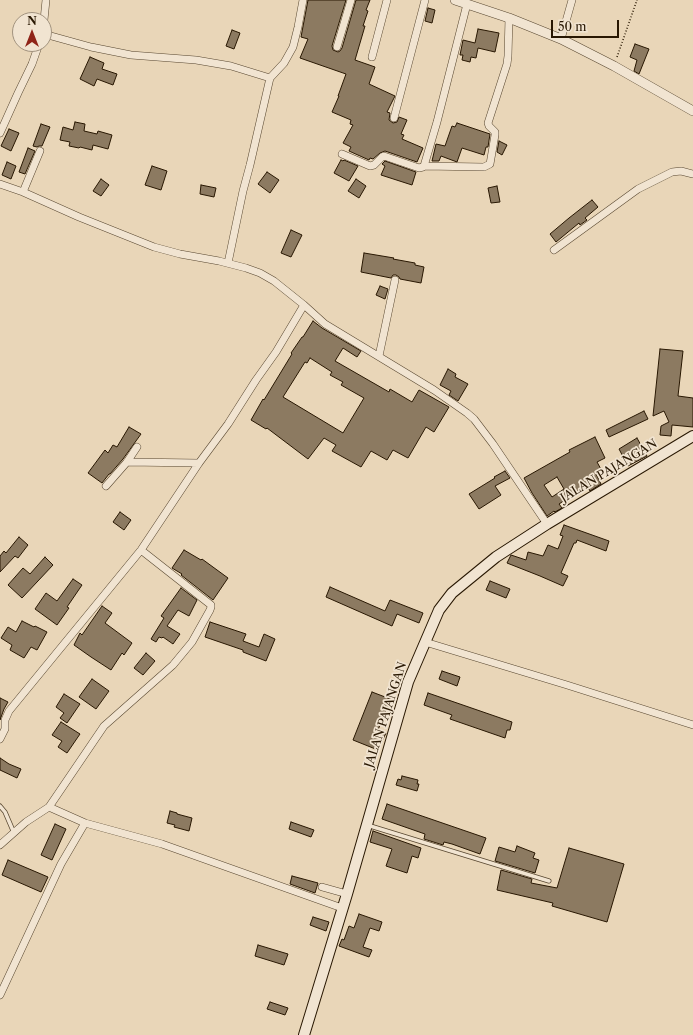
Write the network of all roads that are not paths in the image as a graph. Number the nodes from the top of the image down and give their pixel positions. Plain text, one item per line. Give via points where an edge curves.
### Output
1 (46, 0) edge
2 (303, 0) edge
3 (351, 0) edge
4 (387, 0) edge
5 (425, 0) edge
6 (455, 0) edge
7 (572, 0) edge
8 (467, 4) junction
9 (45, 12) edge
10 (509, 18) junction
11 (52, 36) edge
12 (561, 39) junction
13 (337, 47) dead end
14 (36, 52) edge
15 (372, 56) dead end
16 (270, 78) junction
17 (693, 111) edge
18 (394, 118) dead end
19 (0, 133) edge
20 (40, 152) dead end
21 (342, 154) dead end
22 (424, 166) junction
23 (693, 174) edge
24 (0, 184) edge
25 (23, 192) junction
26 (554, 250) dead end
27 (228, 263) junction
28 (395, 280) dead end
29 (304, 305) junction
30 (379, 356) junction
31 (693, 436) edge
32 (137, 447) dead end
33 (127, 462) junction
34 (199, 463) junction
35 (106, 486) dead end
36 (547, 524) junction
37 (141, 550) junction
38 (425, 642) junction
39 (2, 721) edge
40 (693, 725) edge
41 (0, 739) edge
42 (0, 806) edge
43 (49, 807) junction
44 (84, 823) junction
45 (366, 825) junction
46 (14, 833) junction
47 (0, 845) edge
48 (549, 881) dead end
49 (322, 887) dead end
50 (347, 894) junction
51 (342, 908) junction
52 (0, 995) edge
53 (304, 1035) edge

1 - 9 street
2 - 16 street via 293,47 284,63
3 - 13 street
4 - 15 street
5 - 18 street
6 - 8 street
7 - 12 street
8 - 10 street
8 - 22 street
10 - 12 street
10 - 22 street via 508,56 488,123 495,132 490,164 484,167
11 - 16 street via 131,55 196,60 231,66
12 - 17 street
14 - 19 street
16 - 27 street
20 - 25 street
21 - 22 street via 370,166 384,156 419,168
23 - 26 street via 672,172 638,188
24 - 25 street
25 - 27 street via 154,248
27 - 29 street via 260,273
28 - 30 street
29 - 30 street via 325,324
29 - 34 street via 276,352
30 - 36 street via 434,390 474,419
31 - 36 main road, JALAN PAJANGAN
32 - 33 street
33 - 34 street
33 - 35 street
34 - 37 street
36 - 38 main road, JALAN PAJANGAN via 496,557 452,593 439,610
37 - 39 street
37 - 43 street via 211,605 210,610 192,642 173,665 104,726
38 - 40 street
38 - 45 main road, JALAN PAJANGAN via 408,682
39 - 41 street via 5,729
42 - 46 lane
43 - 44 street
43 - 46 street
44 - 51 street via 162,844
44 - 52 street via 61,864
45 - 48 lane
45 - 50 main road, JALAN PAJANGAN
46 - 47 street
49 - 50 street
50 - 51 main road, JALAN PAJANGAN
51 - 53 main road, JALAN PAJANGAN

